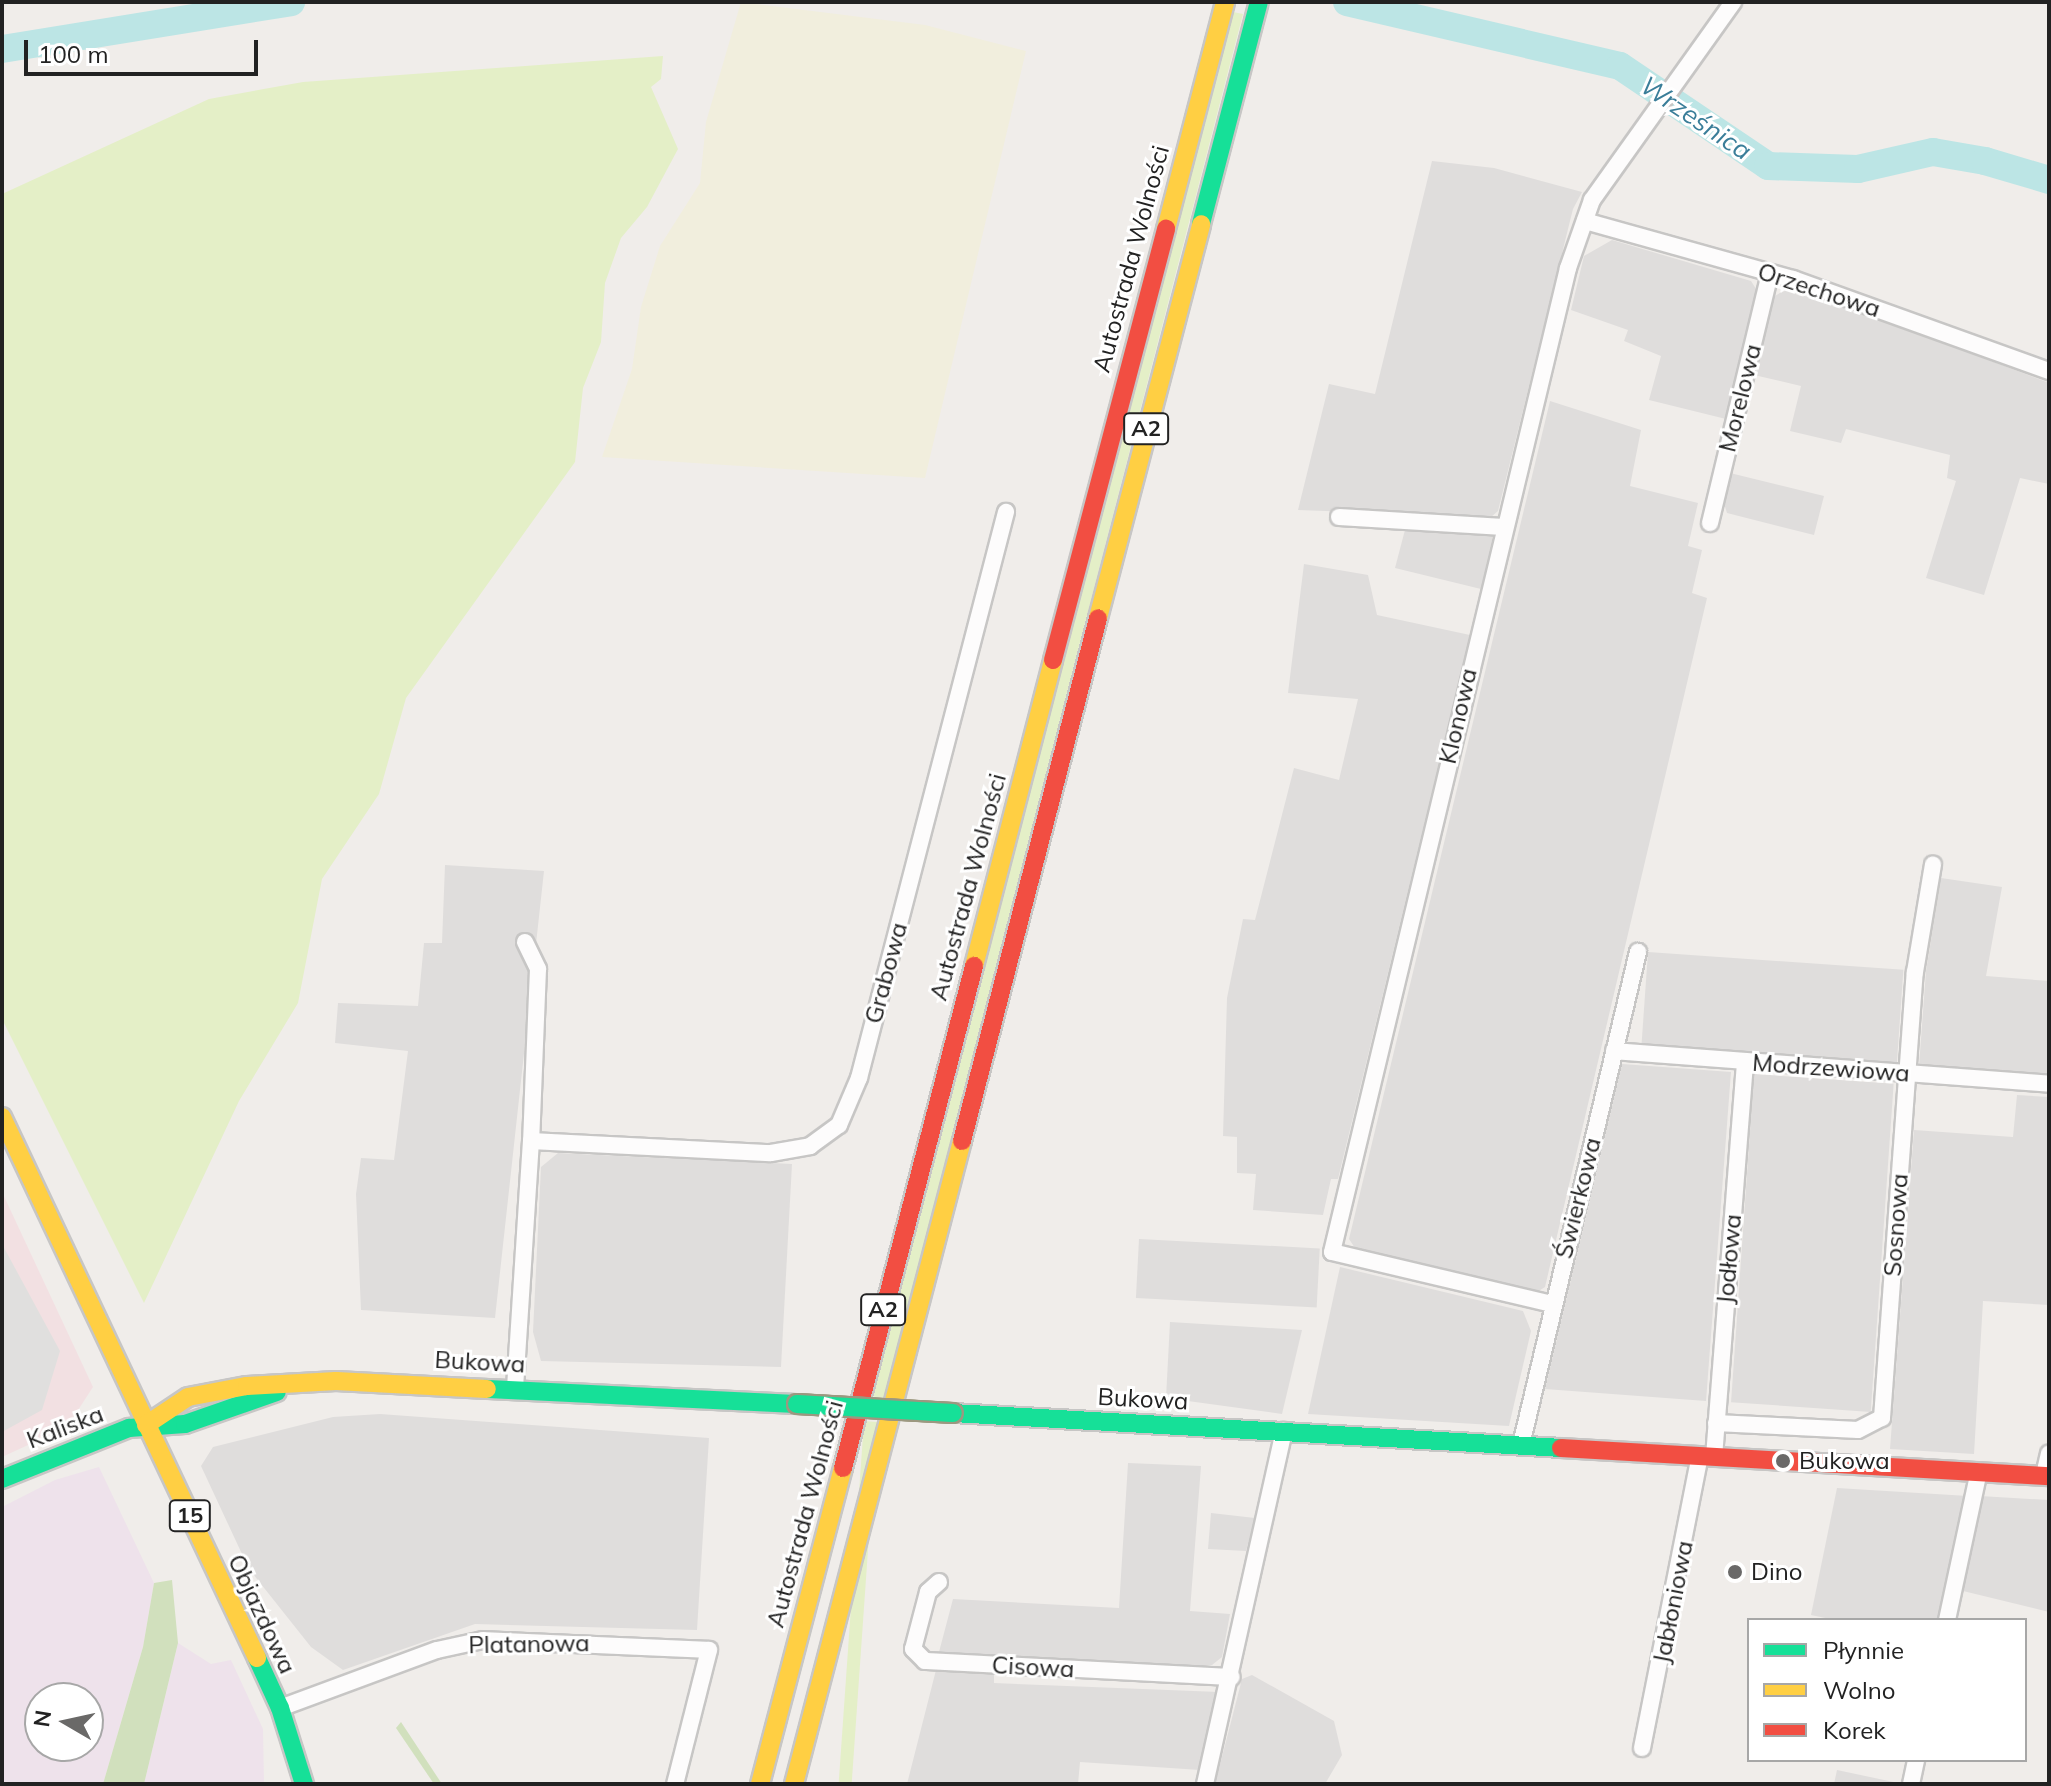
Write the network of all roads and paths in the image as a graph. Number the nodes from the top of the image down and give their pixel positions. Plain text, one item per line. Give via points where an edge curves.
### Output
1 (1733, 2) edge
2 (1224, 6) edge
3 (1257, 8) edge
4 (1585, 221) junction
5 (1770, 273) junction
6 (2049, 371) edge
7 (1006, 512) dead end
8 (1339, 517) dead end
9 (1710, 523) dead end
10 (1504, 527) junction
11 (1933, 864) dead end
12 (525, 942) dead end
13 (1638, 952) dead end
14 (1614, 1051) junction
15 (1745, 1061) junction
16 (1907, 1073) junction
17 (2049, 1084) edge
18 (2, 1117) edge
19 (531, 1141) junction
20 (1552, 1304) junction
21 (515, 1388) junction
22 (1716, 1423) junction
23 (146, 1425) junction
24 (1284, 1431) junction
25 (1521, 1445) junction
26 (2049, 1454) edge
27 (1707, 1456) junction
28 (1979, 1471) junction
29 (2047, 1476) edge
30 (2, 1479) edge
31 (939, 1582) dead end
32 (1947, 1618) edge
33 (1232, 1677) junction
34 (280, 1708) junction
35 (1642, 1748) dead end
36 (1916, 1762) edge
37 (304, 1784) edge
38 (675, 1784) edge
39 (760, 1784) edge
40 (794, 1784) edge
41 (1205, 1784) edge
42 (1911, 1784) edge

1 - 4 street, Klonowa via 1592,200
2 - 39 main road, Autostrada Wolności / A2
3 - 40 main road, A2
4 - 5 street, Orzechowa
4 - 10 street, Klonowa via 1568,268
5 - 6 street, Orzechowa
5 - 9 street, Morelowa
7 - 19 street, Grabowa via 859,1078 839,1125 810,1146 771,1153
8 - 10 street
10 - 20 street, Klonowa via 1332,1252
11 - 16 street, Sosnowa via 1915,972
12 - 19 street via 538,969
13 - 14 street, Świerkowa
14 - 15 street, Modrzewiowa
14 - 20 street, Świerkowa
15 - 16 street, Modrzewiowa
15 - 22 street, Jodłowa
16 - 17 street, Modrzewiowa
16 - 22 street, Sosnowa via 1882,1418 1858,1430
18 - 23 main road, 15
19 - 21 street
20 - 25 street, Świerkowa
21 - 23 main road, Bukowa via 370,1381 247,1386 188,1397
21 - 24 main road, Bukowa, bridge
22 - 27 street, Jodłowa
23 - 30 main road, Kaliska via 63,1451
23 - 34 main road, Objazdowa / 15
24 - 25 main road, Bukowa
24 - 33 street
25 - 27 main road, Bukowa
26 - 29 street
27 - 28 main road, Bukowa
27 - 35 street, Jabłoniowa
28 - 29 main road, Bukowa
28 - 32 street
31 - 33 street, Cisowa via 928,1592 913,1649 925,1661
33 - 41 street
34 - 37 main road, Objazdowa / 15
34 - 38 street, Platanowa via 437,1650 483,1640 709,1650
36 - 42 street

